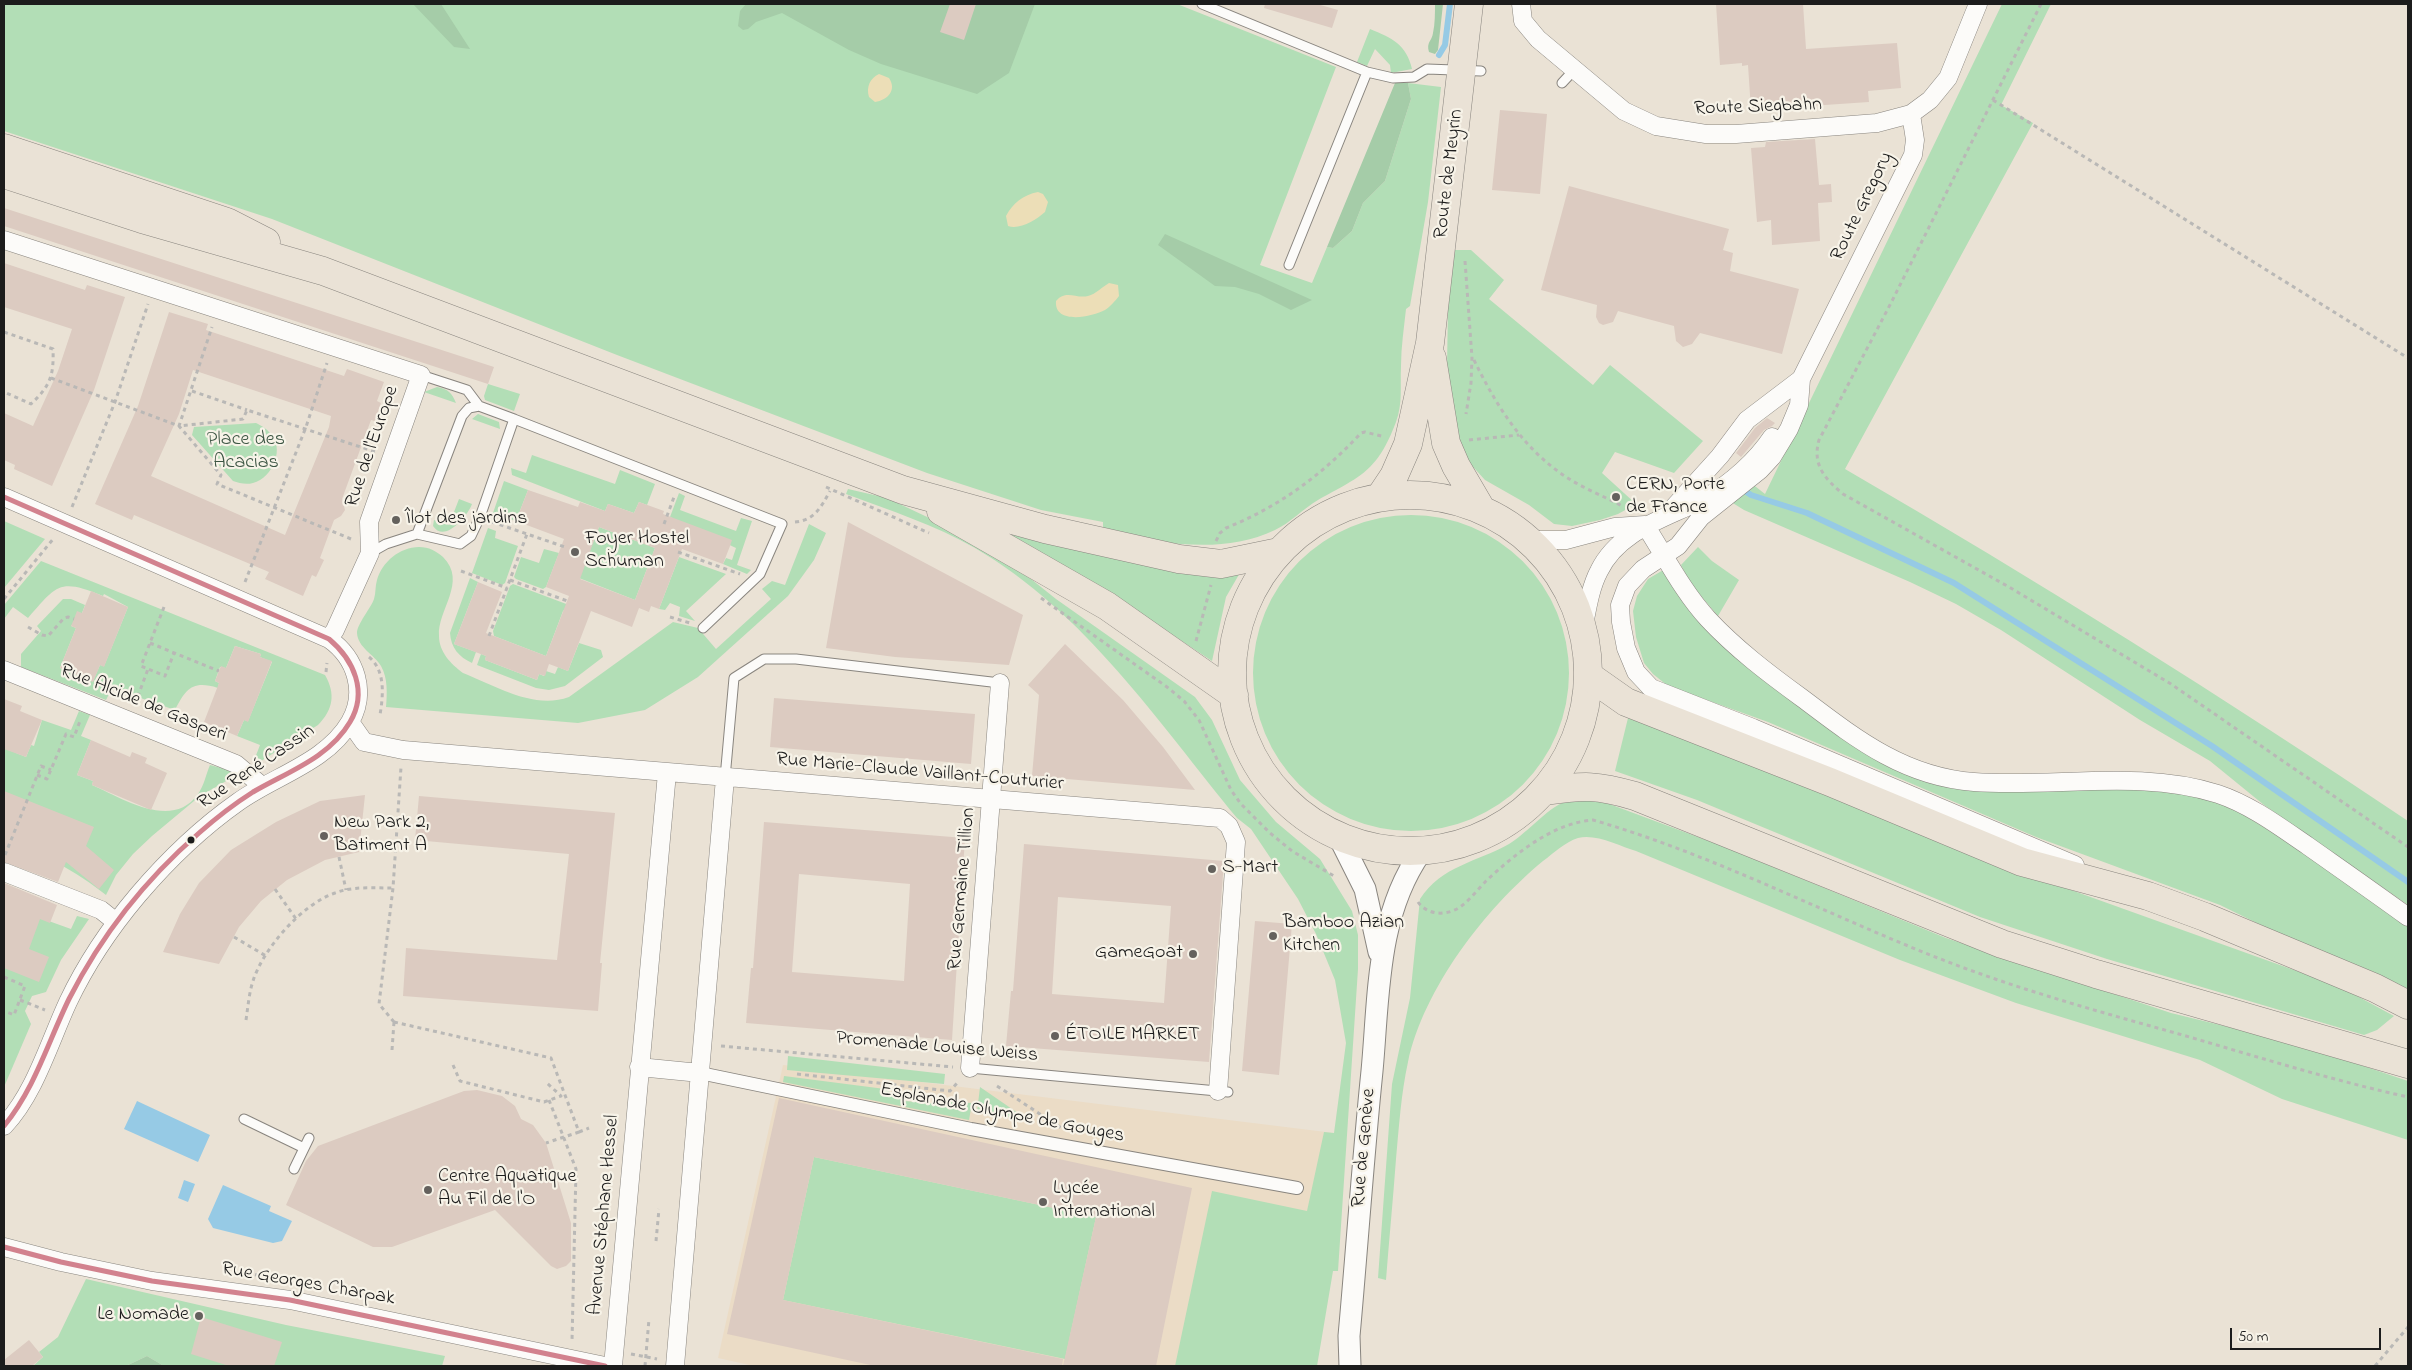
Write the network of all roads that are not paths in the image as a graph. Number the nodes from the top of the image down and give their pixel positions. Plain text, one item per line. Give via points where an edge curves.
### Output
1 (1202, 4) edge
2 (1469, 4) edge
3 (1978, 4) edge
4 (1522, 12) edge
5 (1575, 68) junction
6 (1471, 70) junction
7 (1367, 72) junction
8 (1562, 83) dead end
9 (1911, 114) junction
10 (4, 148) edge
11 (4, 158) edge
12 (4, 174) edge
13 (125, 186) junction
14 (4, 240) edge
15 (1289, 265) dead end
16 (323, 271) junction
17 (1430, 343) junction
18 (421, 375) junction
19 (1801, 379) junction
20 (479, 406) junction
21 (514, 420) junction
22 (903, 490) junction
23 (4, 497) edge
24 (1380, 497) junction
25 (1480, 507) junction
26 (1668, 514) junction
27 (1645, 524) junction
28 (417, 534) junction
29 (1529, 540) junction
30 (1280, 552) junction
31 (370, 553) junction
32 (1665, 555) junction
33 (703, 628) road end
34 (1583, 630) junction
35 (329, 639) junction
36 (4, 670) edge
37 (1589, 676) junction
38 (1000, 683) joint
39 (1234, 696) junction
40 (350, 722) junction
41 (667, 773) junction
42 (726, 778) junction
43 (262, 786) junction
44 (1545, 791) junction
45 (991, 800) junction
46 (1339, 836) junction
47 (1421, 852) junction
48 (4, 872) edge
49 (2148, 896) junction
50 (2408, 917) edge
51 (116, 922) junction
52 (1380, 960) junction
53 (2408, 1004) edge
54 (2408, 1064) edge
55 (640, 1067) junction
56 (970, 1068) joint
57 (700, 1073) junction
58 (1223, 1092) joint
59 (244, 1119) dead end
60 (4, 1126) edge
61 (309, 1138) dead end
62 (304, 1148) junction
63 (294, 1169) dead end
64 (1297, 1188) dead end
65 (4, 1247) edge
66 (1349, 1336) junction
67 (614, 1358) edge
68 (579, 1364) edge
69 (675, 1365) edge
70 (605, 1366) edge
71 (1337, 1366) edge
72 (1350, 1366) edge

1 - 7 lane
2 - 6 main road, Route de Meyrin
3 - 9 street via 1948,78 1930,100
4 - 5 street, Route Siegbahn via 1538,39
5 - 8 lane
5 - 9 street, Route Siegbahn via 1639,120 1690,133 1736,134 1849,126
6 - 7 lane via 1427,69 1414,77 1394,78
6 - 17 main road, Route de Meyrin
7 - 15 lane
9 - 19 street, Route Gregory via 1915,140 1913,155
10 - 13 main road
11 - 13 street via 94,185
12 - 16 main road via 142,219
13 - 16 main road via 227,222
14 - 18 street, Rue de l'Europe
16 - 22 main road
17 - 24 main road, Route de Meyrin via 1408,444 1394,476
17 - 25 main road, Route de Meyrin via 1456,466
18 - 20 lane via 467,390
18 - 31 street, Rue de l'Europe via 369,522
19 - 26 street, Route Gregory via 1747,420
19 - 26 street, Route Gregory via 1794,403 1764,449 1743,470 1707,496
19 - 32 street, Route Gregory via 1799,405 1772,457 1701,517 1678,546
20 - 21 lane
20 - 28 lane via 469,408 462,416
21 - 28 lane via 471,536 460,544
21 - 33 lane via 782,524 760,574
22 - 30 main road via 1045,529 1179,559 1233,562
22 - 39 main road via 1107,606
23 - 35 street
24 - 25 main road via 1428,495
24 - 30 main road via 1326,516 1296,536
25 - 29 main road via 1513,526
26 - 27 street, Route Gregory
27 - 29 street, Route Gregory via 1616,527 1573,540
27 - 32 street
27 - 34 street, Route Gregory via 1618,547 1599,570
28 - 31 lane
29 - 34 main road via 1566,586
30 - 39 main road via 1256,582 1240,616 1233,654
31 - 35 street, Rue de l'Europe
32 - 49 street, Route Gregory via 1634,578 1624,591 1620,605 1631,662 1651,688 1754,728
32 - 50 street via 1694,602 1730,640 1768,673 1880,754 1925,773 1974,782 2141,782 2218,794 2284,830
34 - 37 main road
35 - 40 street, Rue René Cassin via 352,663 356,674 358,697
36 - 43 street, Rue Alcide de Gasperi via 236,764
37 - 44 main road via 1584,714 1576,740
37 - 49 main road via 1626,702 2022,862
38 - 42 lane via 796,659 764,659 734,678
38 - 45 street, Rue Germaine Tillion
39 - 46 main road via 1245,738 1261,770 1300,812
40 - 41 street, Rue Marie-Claude Vaillant-Couturier via 364,742 403,750
40 - 43 street, Rue René Cassin via 330,746
41 - 42 street, Rue Marie-Claude Vaillant-Couturier
41 - 55 street, Avenue Stéphane Hessel
42 - 45 street, Rue Marie-Claude Vaillant-Couturier
42 - 57 street
43 - 51 street, Rue René Cassin via 192,840 138,894
44 - 47 main road via 1519,815 1491,832 1468,842
44 - 54 main road via 1602,786 1635,796 2002,944
45 - 56 street, Rue Germaine Tillion
45 - 58 street, Rue Marie-Claude Vaillant-Couturier via 1220,818 1230,826 1236,842
46 - 47 main road via 1378,850
46 - 52 street, Rue de Genève via 1365,889
47 - 52 street, Rue de Genève via 1399,892
48 - 51 street via 101,910
49 - 53 main road
51 - 60 street, Rue René Cassin via 69,1000 23,1100
52 - 66 street, Rue de Genève
55 - 57 street
55 - 67 street, Avenue Stéphane Hessel
56 - 58 lane, Promenade Louise Weiss
57 - 64 street, Esplanade Olympe de Gouges via 971,1129
57 - 69 street
59 - 62 lane
61 - 62 lane
62 - 63 lane
65 - 68 street, Rue Georges Charpak via 152,1282 290,1300
66 - 71 street, Rue de Genève
66 - 72 street, Rue de Genève
68 - 70 street, Rue Georges Charpak

